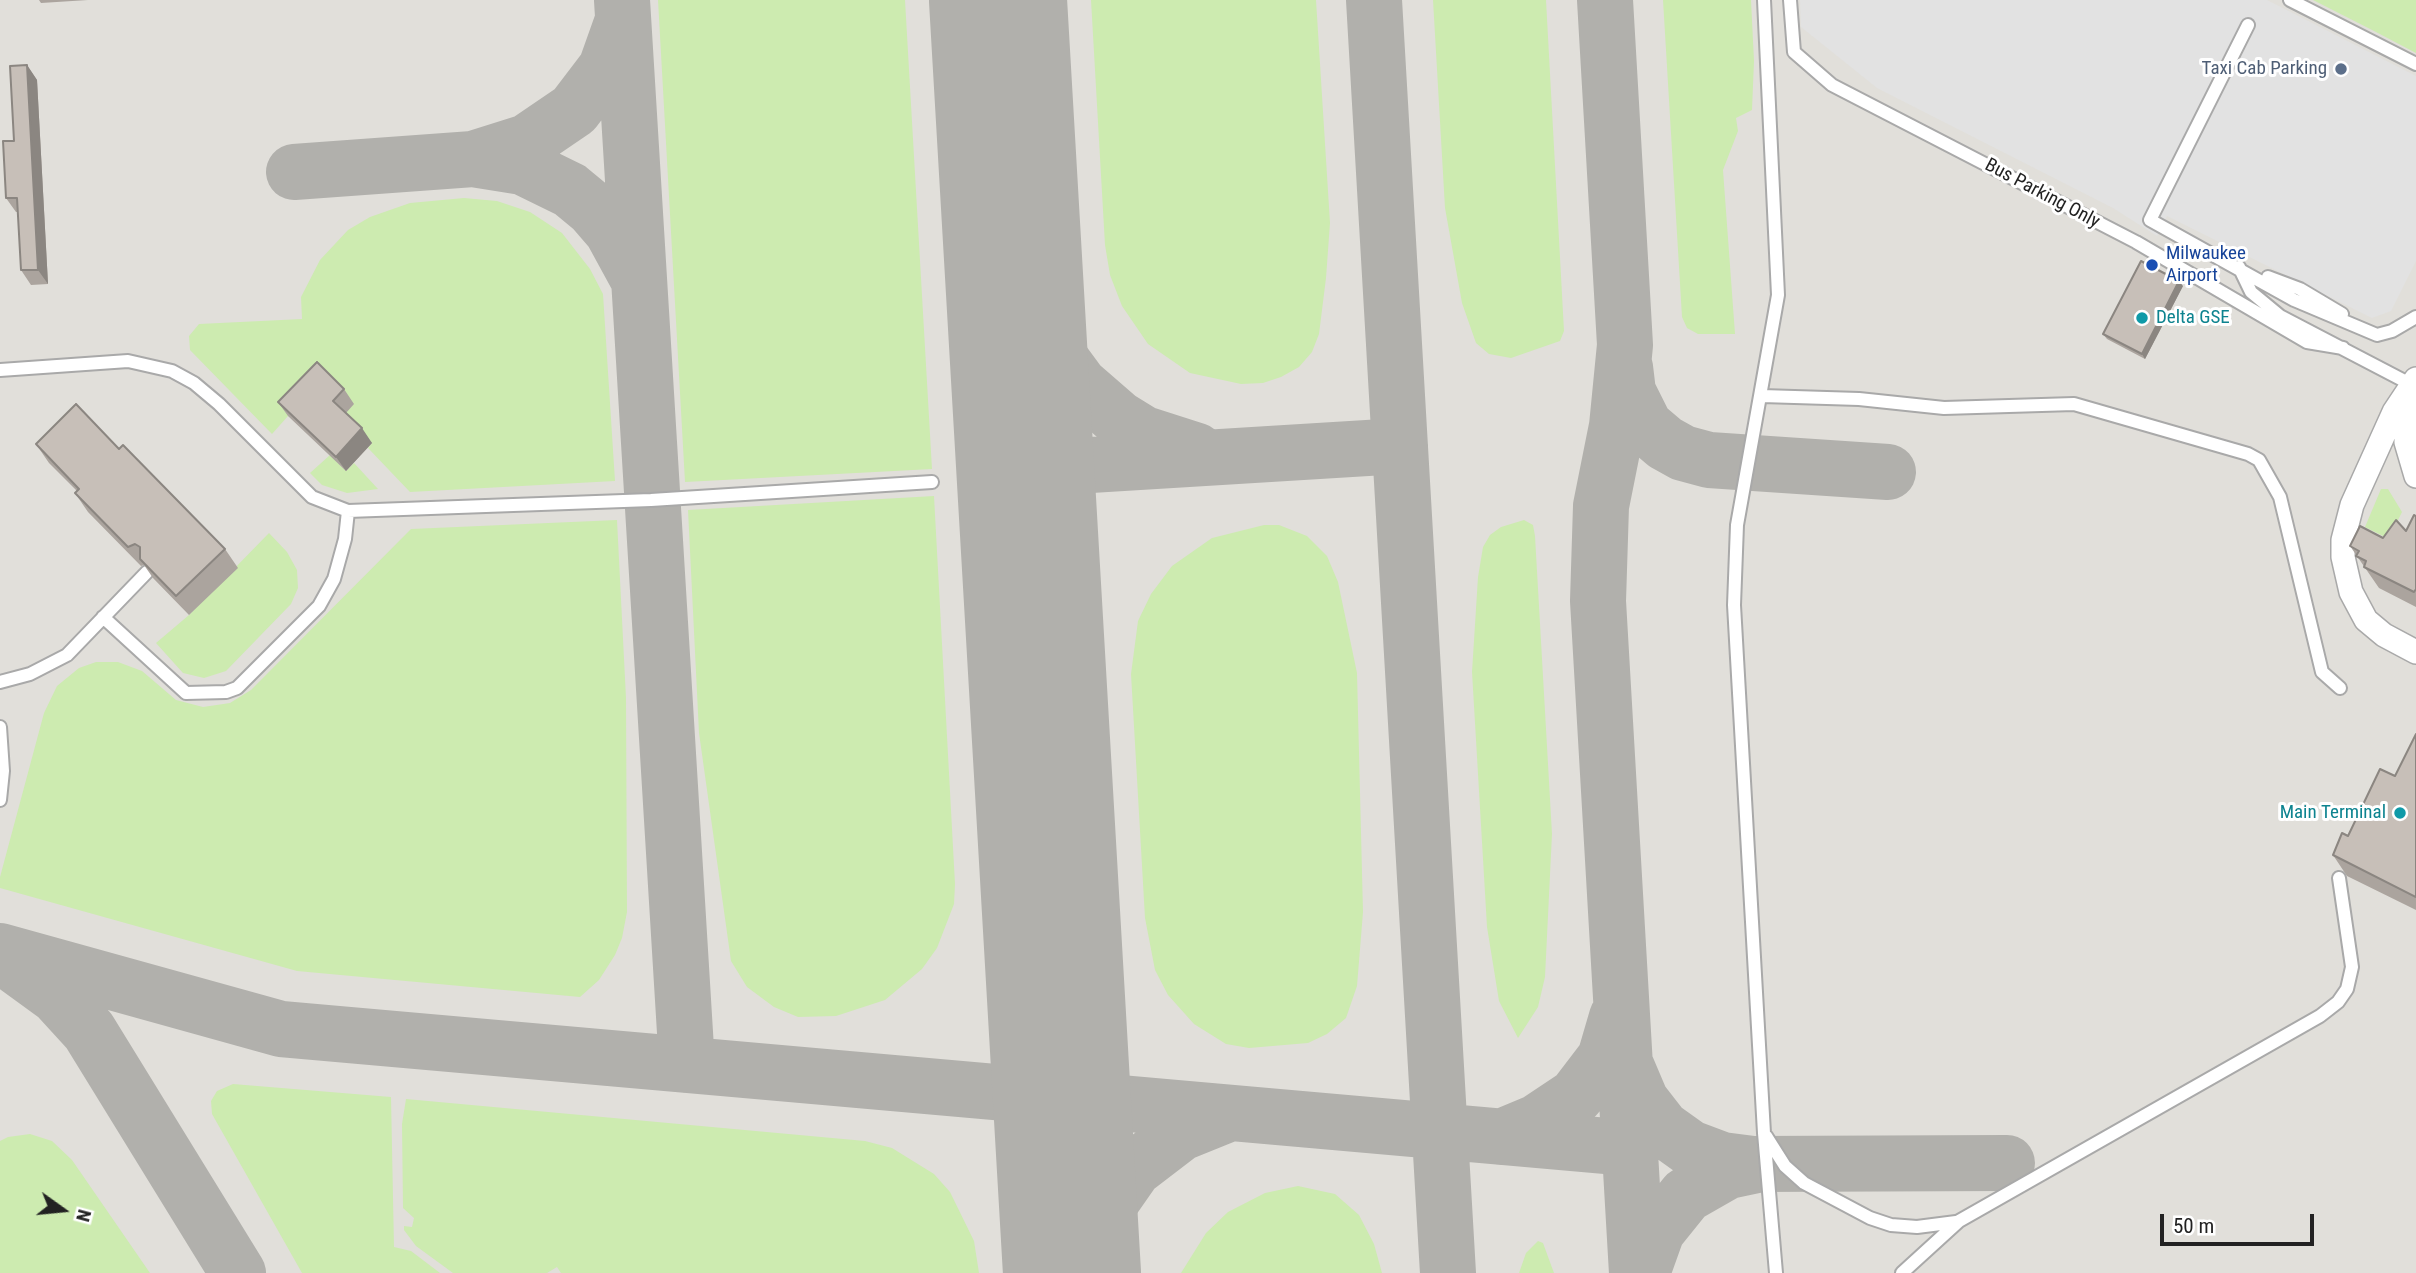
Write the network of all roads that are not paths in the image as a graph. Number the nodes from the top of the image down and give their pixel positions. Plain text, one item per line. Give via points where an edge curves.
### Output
1 (1764, 0) edge
2 (1790, 0) edge
3 (2290, 0) edge
4 (2249, 25) dead end
5 (2416, 64) edge
6 (2238, 267) junction
7 (2416, 317) edge
8 (2343, 348) junction
9 (0, 370) edge
10 (2415, 384) edge
11 (1762, 396) junction
12 (2416, 476) edge
13 (932, 482) dead end
14 (348, 511) junction
15 (147, 572) edge
16 (103, 617) junction
17 (2416, 652) edge
18 (0, 682) edge
19 (2340, 688) dead end
20 (0, 727) edge
21 (0, 800) edge
22 (2339, 878) edge
23 (1764, 1133) junction
24 (1959, 1221) junction
25 (1776, 1273) edge
26 (1902, 1273) edge

1 - 11 lane via 1779,272
2 - 8 lane, Bus Parking Only via 1794,52 1832,85 2136,242 2307,342
3 - 5 lane
4 - 6 lane via 2150,220
6 - 7 lane via 2294,300 2377,335
6 - 8 lane via 2251,292 2280,316
8 - 10 lane
9 - 14 lane via 128,361 172,370 219,404 312,497
10 - 12 street via 2405,429
10 - 17 street via 2394,412 2352,505 2343,557 2351,592 2366,620
11 - 19 lane via 1944,408 2074,404 2248,454 2259,460 2280,497 2322,672
11 - 23 lane via 1737,525 1734,605
13 - 14 lane
14 - 16 lane via 334,579 319,606 237,688 186,693
15 - 16 lane
16 - 18 lane via 66,655 30,674
20 - 21 lane
22 - 24 lane via 2352,967 2347,989 2338,1002
23 - 24 lane via 1785,1166 1804,1183 1870,1218 1917,1227
23 - 25 lane
24 - 26 lane

